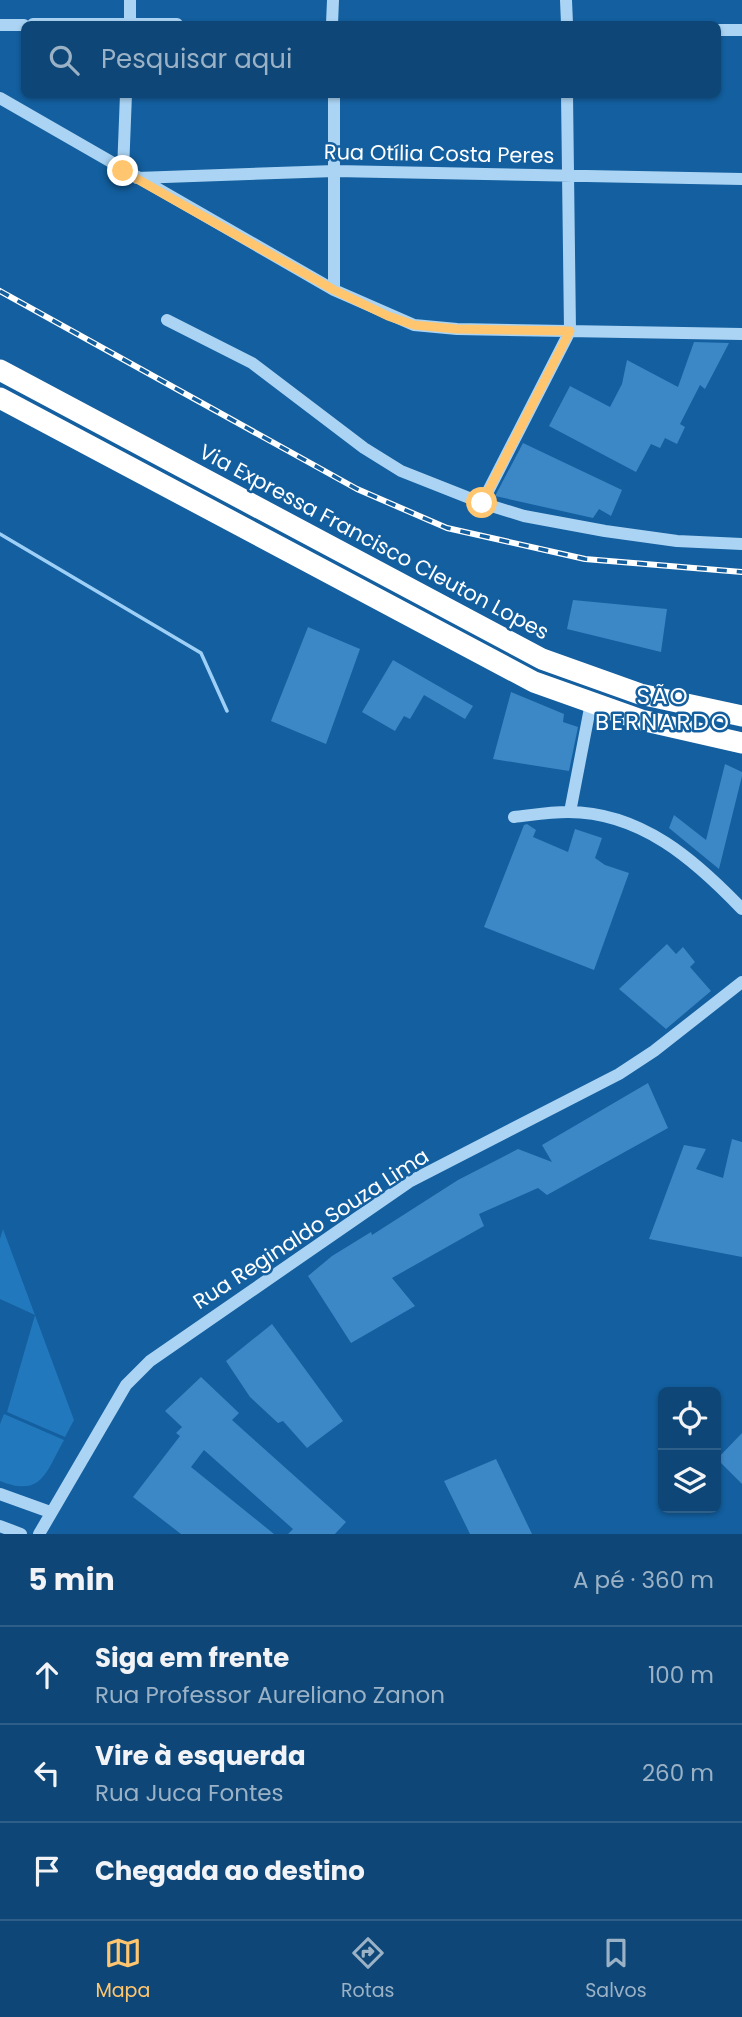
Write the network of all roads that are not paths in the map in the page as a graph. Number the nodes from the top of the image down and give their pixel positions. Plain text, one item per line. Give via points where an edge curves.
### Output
1 (130, 0) edge
2 (333, 0) edge
3 (566, 0) edge
4 (130, 21) edge
5 (332, 21) edge
6 (567, 21) edge
7 (21, 24) edge
8 (0, 25) edge
9 (721, 30) edge
10 (742, 30) edge
11 (0, 98) edge
12 (126, 98) edge
13 (334, 98) edge
14 (567, 98) edge
15 (123, 171) junction
16 (335, 171) junction
17 (568, 175) junction
18 (135, 178) junction
19 (742, 179) edge
20 (334, 290) junction
21 (167, 320) dead end
22 (570, 331) junction
23 (742, 334) edge
24 (0, 370) edge
25 (0, 398) edge
26 (482, 503) junction
27 (742, 544) edge
28 (591, 703) junction
29 (742, 716) edge
30 (742, 743) edge
31 (570, 812) junction
32 (514, 817) dead end
33 (742, 909) edge
34 (742, 982) edge
35 (0, 1494) edge
36 (50, 1512) junction
37 (0, 1526) edge
38 (20, 1534) edge
39 (39, 1534) edge

1 - 4 street
2 - 5 street
3 - 6 street
7 - 8 street
9 - 10 street
11 - 15 street
12 - 15 street
13 - 16 street
14 - 17 street
15 - 18 street
16 - 17 street, Rua Otília Costa Peres
16 - 18 street, Rua Otília Costa Peres
16 - 20 street
17 - 19 street, Rua Otília Costa Peres
17 - 22 street
18 - 20 street
20 - 22 street via 414,325
21 - 26 street via 252,363 364,449 401,471
22 - 23 street
22 - 26 street
24 - 29 highway, Via Expressa Francisco Cleuton Lopes via 541,659 640,694
25 - 28 highway via 534,682
26 - 27 street via 604,531
28 - 30 highway via 641,720
28 - 31 street
31 - 32 street
31 - 33 street via 620,820 665,840
34 - 36 street, Rua Reginaldo Souza Lima via 619,1074 409,1182 150,1361 126,1385
35 - 36 street
36 - 39 street, Rua Reginaldo Souza Lima
37 - 38 street

